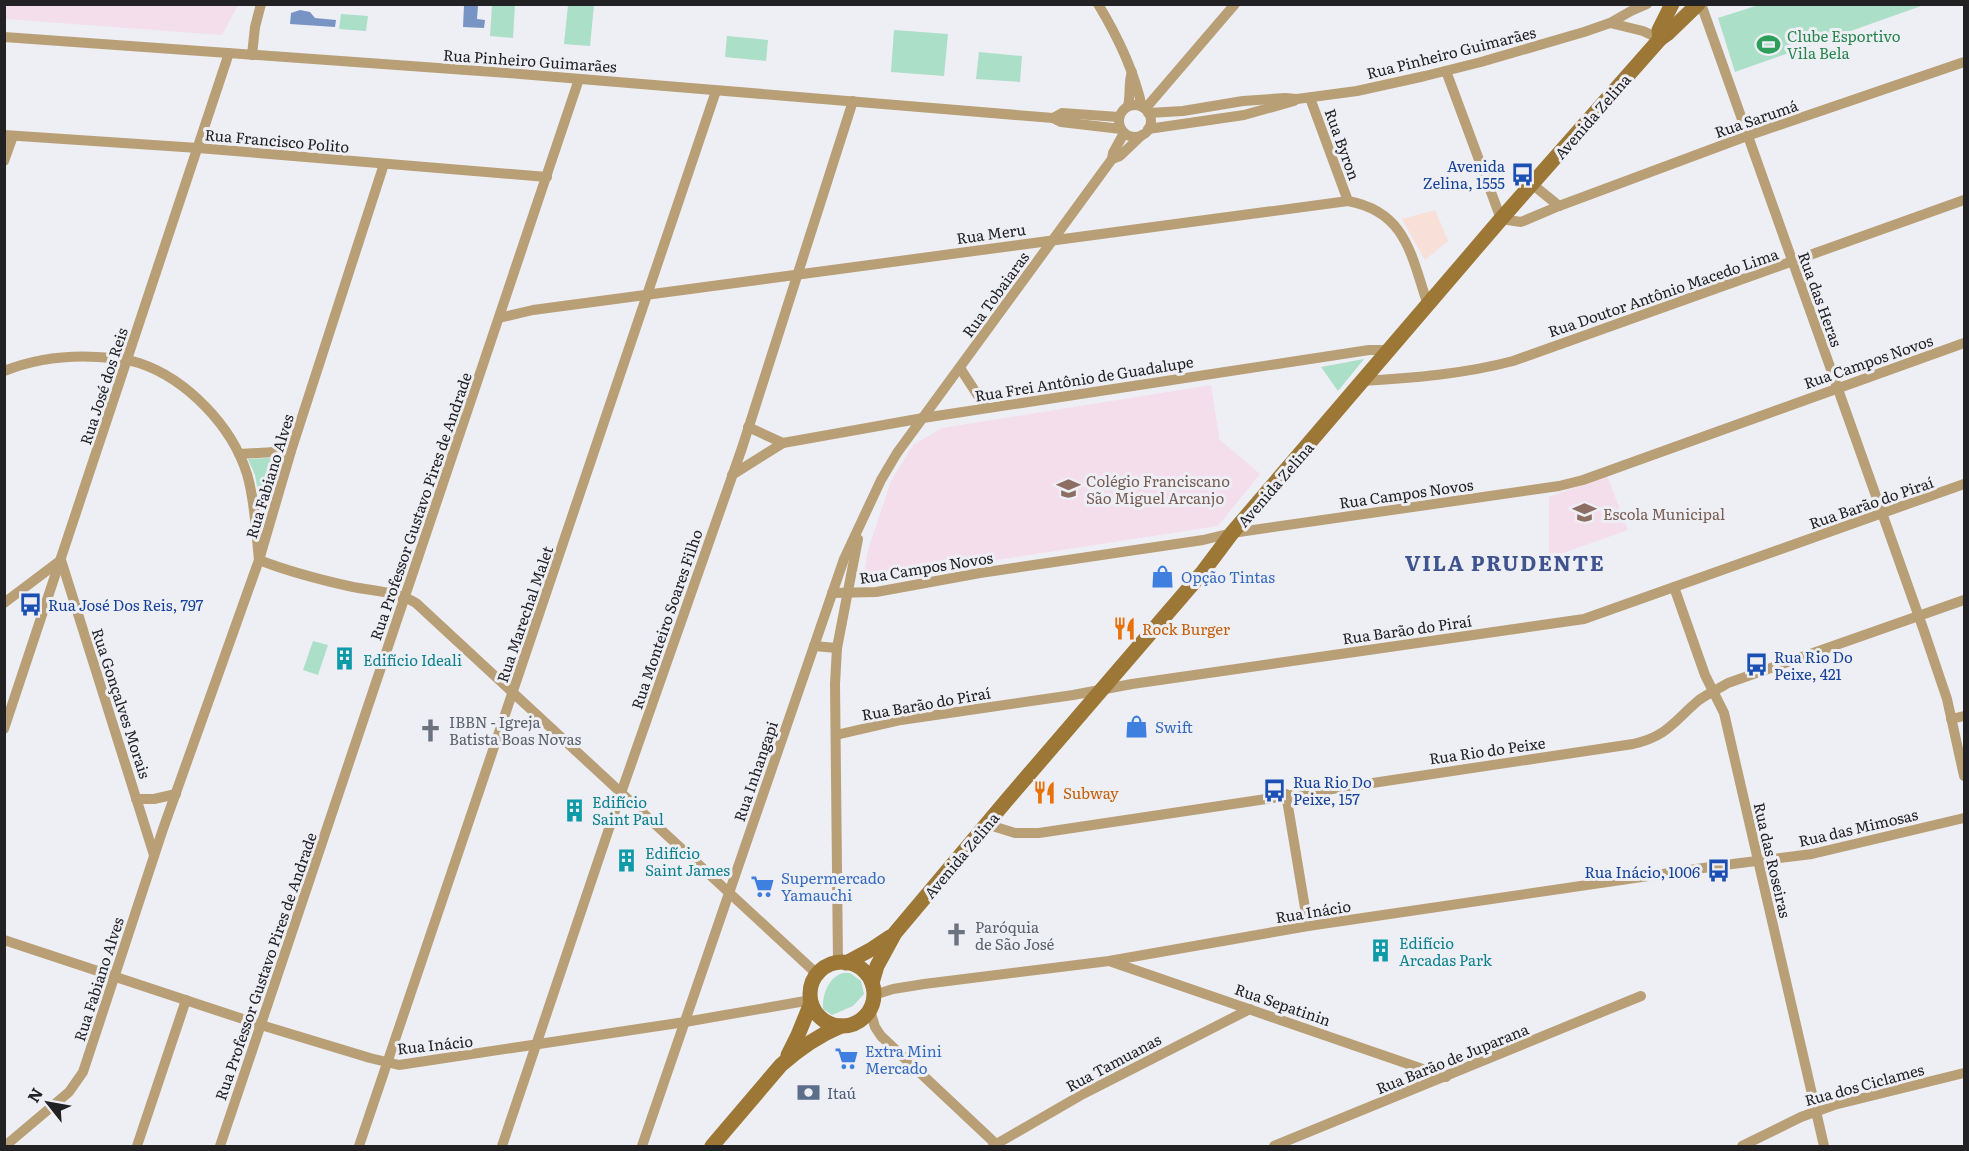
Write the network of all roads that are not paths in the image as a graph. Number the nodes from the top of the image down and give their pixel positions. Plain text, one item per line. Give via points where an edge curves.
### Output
1 (261, 4) edge
2 (1098, 4) edge
3 (1235, 4) edge
4 (1647, 4) edge
5 (1672, 4) edge
6 (1699, 4) edge
7 (1610, 23) junction
8 (4, 37) edge
9 (1660, 39) junction
10 (230, 53) junction
11 (252, 55) junction
12 (1965, 62) edge
13 (1446, 71) junction
14 (1132, 72) junction
15 (579, 79) junction
16 (716, 91) junction
17 (1310, 98) junction
18 (1297, 99) junction
19 (853, 101) junction
20 (1128, 106) junction
21 (1145, 109) junction
22 (1119, 117) junction
23 (1053, 118) junction
24 (1122, 131) junction
25 (1145, 132) junction
26 (9, 135) edge
27 (1747, 136) junction
28 (198, 148) junction
29 (1112, 159) junction
30 (4, 161) edge
31 (384, 164) junction
32 (547, 177) junction
33 (1533, 184) junction
34 (1965, 200) edge
35 (1348, 201) junction
36 (1559, 206) junction
37 (1501, 219) junction
38 (1054, 240) junction
39 (1792, 263) junction
40 (797, 274) junction
41 (647, 294) junction
42 (1428, 305) junction
43 (499, 318) junction
44 (1965, 343) edge
45 (1390, 350) junction
46 (127, 360) junction
47 (960, 368) junction
48 (4, 371) edge
49 (1363, 381) junction
50 (1836, 387) junction
51 (986, 408) junction
52 (923, 418) junction
53 (748, 428) junction
54 (783, 443) junction
55 (291, 451) junction
56 (239, 454) junction
57 (732, 475) junction
58 (1965, 484) edge
59 (1882, 513) junction
60 (861, 525) junction
61 (1232, 532) junction
62 (61, 560) junction
63 (259, 560) junction
64 (1674, 587) junction
65 (832, 593) junction
66 (847, 593) junction
67 (405, 596) junction
68 (1965, 600) edge
69 (4, 603) edge
70 (1918, 616) junction
71 (814, 646) junction
72 (837, 648) junction
73 (1101, 690) junction
74 (1713, 691) junction
75 (513, 693) junction
76 (1965, 716) edge
77 (1952, 719) junction
78 (4, 729) edge
79 (837, 735) junction
80 (1965, 776) edge
81 (621, 793) junction
82 (176, 794) junction
83 (1286, 794) junction
84 (136, 799) junction
85 (1965, 818) edge
86 (986, 824) junction
87 (154, 856) junction
88 (1758, 860) junction
89 (729, 893) junction
90 (1308, 926) junction
91 (895, 933) junction
92 (4, 940) edge
93 (1109, 961) junction
94 (842, 963) junction
95 (817, 974) junction
96 (115, 977) junction
97 (873, 989) junction
98 (1641, 996) dead end
99 (186, 1000) junction
100 (811, 1001) junction
101 (1250, 1009) junction
102 (870, 1010) junction
103 (685, 1022) junction
104 (261, 1025) junction
105 (841, 1026) junction
106 (537, 1045) junction
107 (388, 1063) junction
108 (781, 1065) junction
109 (1965, 1073) edge
110 (1446, 1077) junction
111 (1816, 1111) junction
112 (5, 1146) edge
113 (137, 1146) edge
114 (220, 1146) edge
115 (359, 1146) edge
116 (502, 1146) edge
117 (642, 1146) edge
118 (712, 1146) edge
119 (996, 1146) edge
120 (1274, 1146) edge
121 (1742, 1146) edge
122 (1824, 1146) edge

1 - 11 street
2 - 14 street
3 - 21 street
4 - 7 street, Rua Pinheiro Guimarães
5 - 9 main road via 1659,30
6 - 9 main road, Avenida Zelina
6 - 27 street, Rua das Heras
7 - 9 street
7 - 13 street, Rua Pinheiro Guimarães
8 - 10 street, Rua Pinheiro Guimarães
9 - 33 main road, Avenida Zelina
10 - 11 street, Rua Pinheiro Guimarães
10 - 28 street, Rua José dos Reis
11 - 15 street, Rua Pinheiro Guimarães
12 - 27 street, Rua Sarumá
13 - 17 street, Rua Pinheiro Guimarães
13 - 37 street
14 - 20 street
14 - 21 street
15 - 16 street, Rua Pinheiro Guimarães
15 - 32 street, Rua Professor Gustavo Pires de Andrade
16 - 19 street, Rua Pinheiro Guimarães
16 - 41 street, Rua Marechal Malet
17 - 18 street, Rua Pinheiro Guimarães
17 - 35 street, Rua Byron
18 - 21 street, Rua Pinheiro Guimarães via 1243,101 1183,111
18 - 25 street, Rua Pinheiro Guimarães via 1244,115
19 - 23 street, Rua Pinheiro Guimarães
19 - 40 street, Rua Monteiro Soares Filho
20 - 21 street
20 - 22 street
21 - 25 street via 1151,121
22 - 23 street, Rua Pinheiro Guimarães via 1062,113
22 - 24 street
23 - 24 street, Rua Pinheiro Guimarães
24 - 25 street via 1133,137
24 - 29 street, Rua Tobaiaras
25 - 29 street, Rua Tobaiaras
26 - 28 street, Rua Francisco Polito
26 - 30 street
27 - 36 street, Rua Sarumá
27 - 39 street, Rua das Heras
28 - 31 street, Rua Francisco Polito
28 - 46 street, Rua José dos Reis
29 - 38 street, Rua Tobaiaras
31 - 32 street, Rua Francisco Polito
31 - 55 street, Rua Fabiano Alves
32 - 43 street, Rua Professor Gustavo Pires de Andrade
33 - 36 street
33 - 37 main road, Avenida Zelina
34 - 39 street, Rua Doutor Antônio Macedo Lima
35 - 38 street, Rua Meru
35 - 42 street, Rua Meru via 1372,208 1402,232
36 - 37 street, Rua Sarumá via 1521,222
37 - 42 main road, Avenida Zelina
38 - 40 street, Rua Meru
38 - 47 street, Rua Tobaiaras
39 - 49 street, Rua Doutor Antônio Macedo Lima via 1505,363
39 - 50 street, Rua das Heras
40 - 41 street, Rua Meru
40 - 53 street, Rua Monteiro Soares Filho
41 - 43 street, Rua Meru
41 - 75 street, Rua Marechal Malet
42 - 45 main road, Avenida Zelina
43 - 67 street, Rua Professor Gustavo Pires de Andrade
44 - 50 street, Rua Campos Novos
45 - 49 main road, Avenida Zelina
45 - 51 street, Rua Frei Antônio de Guadalupe
46 - 48 street via 54,358
46 - 56 street via 161,372 188,392 209,411
46 - 62 street, Rua José dos Reis
47 - 51 street
47 - 52 street, Rua Tobaiaras
49 - 61 main road, Avenida Zelina
50 - 59 street, Rua das Heras
50 - 61 street, Rua Campos Novos via 1559,486
51 - 52 street, Rua Frei Antônio de Guadalupe
52 - 54 street, Rua Frei Antônio de Guadalupe
52 - 60 street, Rua Inhangapi via 881,480
53 - 54 street
53 - 57 street, Rua Monteiro Soares Filho
54 - 57 street, Rua Frei Antônio de Guadalupe
55 - 56 street
55 - 63 street, Rua Fabiano Alves
56 - 63 street via 252,496
57 - 81 street, Rua Monteiro Soares Filho
58 - 59 street, Rua Barão do Piraí
59 - 64 street, Rua Barão do Piraí
59 - 70 street, Rua das Heras
60 - 65 street, Rua Inhangapi
60 - 66 street
61 - 66 street, Rua Campos Novos via 1203,540 876,592
61 - 73 main road, Avenida Zelina via 1202,573
62 - 69 street
62 - 78 street, Rua José dos Reis
62 - 84 street, Rua Gonçalves Morais
63 - 67 street via 332,582
63 - 82 street, Rua Fabiano Alves
64 - 73 street, Rua Barão do Piraí via 1584,619
64 - 74 street, Rua das Roseiras
65 - 66 street, Rua Campos Novos
65 - 71 street, Rua Inhangapi
66 - 72 street
67 - 75 street via 432,616
67 - 104 street, Rua Professor Gustavo Pires de Andrade
68 - 70 street, Rua Rio do Peixe
70 - 74 street, Rua Rio do Peixe via 1750,674
70 - 77 street, Rua das Heras
71 - 72 street
71 - 89 street, Rua Inhangapi
72 - 79 street
73 - 79 street, Rua Barão do Piraí via 901,720
73 - 86 main road, Avenida Zelina
74 - 83 street, Rua Rio do Peixe via 1674,725 1648,741
74 - 88 street, Rua das Roseiras via 1724,713
75 - 81 street
75 - 107 street, Rua Marechal Malet
76 - 77 street
77 - 80 street, Rua das Heras
79 - 94 street
81 - 89 street
81 - 106 street, Rua Monteiro Soares Filho
82 - 84 street
82 - 87 street, Rua Fabiano Alves
83 - 86 street, Rua Rio do Peixe via 1039,833 1015,833
83 - 90 street
84 - 87 street, Rua Gonçalves Morais
85 - 88 street, Rua das Mimosas via 1812,854
86 - 91 main road, Avenida Zelina
87 - 96 street, Rua Fabiano Alves
88 - 90 street, Rua Inácio
88 - 111 street, Rua das Roseiras
89 - 95 street
89 - 103 street, Rua Inhangapi
90 - 93 street, Rua Inácio
91 - 94 main road, Avenida Zelina
91 - 97 main road, Avenida Zelina via 877,966
92 - 96 street, Rua Inácio
93 - 97 street, Rua Inácio
93 - 101 street, Rua Sepatinin
94 - 95 main road via 827,966
94 - 97 main road via 862,969
95 - 100 main road via 811,986
96 - 99 street, Rua Inácio
96 - 112 street, Rua Fabiano Alves via 83,1072 69,1092
97 - 102 main road
98 - 110 street, Rua Barão de Juparana
99 - 104 street, Rua Inácio
99 - 113 street
100 - 103 street, Rua Inácio
100 - 105 main road via 820,1018
100 - 108 main road
101 - 110 street, Rua Sepatinin
101 - 119 street, Rua Tamuanas via 1083,1094
102 - 105 main road via 857,1022
102 - 119 street via 881,1036
103 - 106 street, Rua Inácio
103 - 117 street, Rua Inhangapi
104 - 107 street, Rua Inácio
104 - 114 street, Rua Professor Gustavo Pires de Andrade
105 - 108 main road via 808,1042
106 - 107 street, Rua Inácio via 399,1065
106 - 116 street, Rua Monteiro Soares Filho
107 - 115 street, Rua Marechal Malet
108 - 118 main road
109 - 111 street, Rua dos Ciclames
110 - 120 street, Rua Barão de Juparana
111 - 121 street, Rua dos Ciclames
111 - 122 street, Rua das Roseiras

